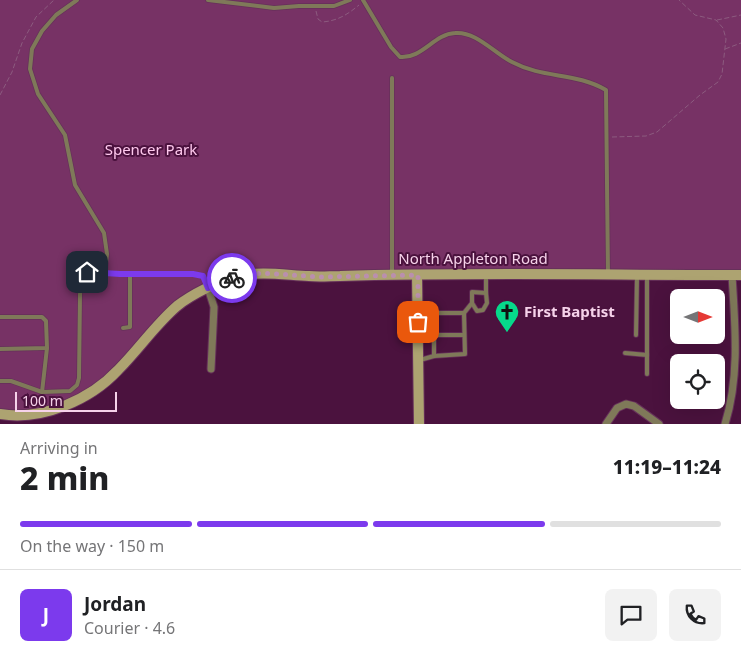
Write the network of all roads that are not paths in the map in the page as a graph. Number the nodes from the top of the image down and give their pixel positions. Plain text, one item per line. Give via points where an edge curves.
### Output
1 (77, 0) edge
2 (208, 0) edge
3 (350, 0) edge
4 (362, 0) edge
5 (392, 78) dead end
6 (105, 272) junction
7 (130, 274) junction
8 (392, 274) junction
9 (486, 274) junction
10 (608, 274) junction
11 (418, 275) junction
12 (642, 275) junction
13 (736, 275) edge
14 (208, 288) junction
15 (486, 292) junction
16 (472, 303) junction
17 (464, 313) junction
18 (0, 316) edge
19 (122, 328) dead end
20 (434, 335) junction
21 (464, 335) junction
22 (636, 335) dead end
23 (46, 348) junction
24 (0, 349) edge
25 (625, 353) dead end
26 (647, 355) junction
27 (434, 356) junction
28 (418, 360) junction
29 (211, 369) dead end
30 (646, 374) dead end
31 (0, 381) edge
32 (42, 392) junction
33 (0, 414) edge
34 (419, 424) edge
35 (606, 424) edge
36 (659, 424) edge
37 (724, 424) edge

1 - 6 lane via 56,15 42,31 32,49 30,69 38,94 65,135 75,185 104,233
2 - 3 lane via 274,8 334,6
4 - 10 lane via 400,57 413,56 445,35 461,33 533,71 578,78 606,90
5 - 8 lane
6 - 7 lane
6 - 32 lane via 87,272 81,281 77,385 70,391
7 - 14 lane via 193,274 203,276
7 - 19 lane via 130,327
8 - 11 main road, North Appleton Road
8 - 14 main road, North Appleton Road via 315,277 262,273 237,276
9 - 10 main road, North Appleton Road
9 - 11 main road, North Appleton Road
9 - 15 lane
10 - 12 main road, North Appleton Road
11 - 28 main road
12 - 13 main road, North Appleton Road
12 - 22 lane
12 - 26 lane
13 - 37 street via 735,366
14 - 29 street via 214,308
14 - 33 main road, North Appleton Road via 179,304 117,372 87,395 59,409 32,415
15 - 16 lane via 472,292
15 - 16 lane via 484,310 477,311
16 - 17 lane
17 - 20 lane via 434,313
17 - 21 lane
18 - 23 lane via 42,316 46,321
20 - 21 lane
20 - 27 lane
21 - 27 lane via 466,354
23 - 24 lane
23 - 32 lane
25 - 26 lane
26 - 30 lane
27 - 28 lane
28 - 34 main road
31 - 32 lane via 11,381
35 - 36 street via 617,408 626,404

